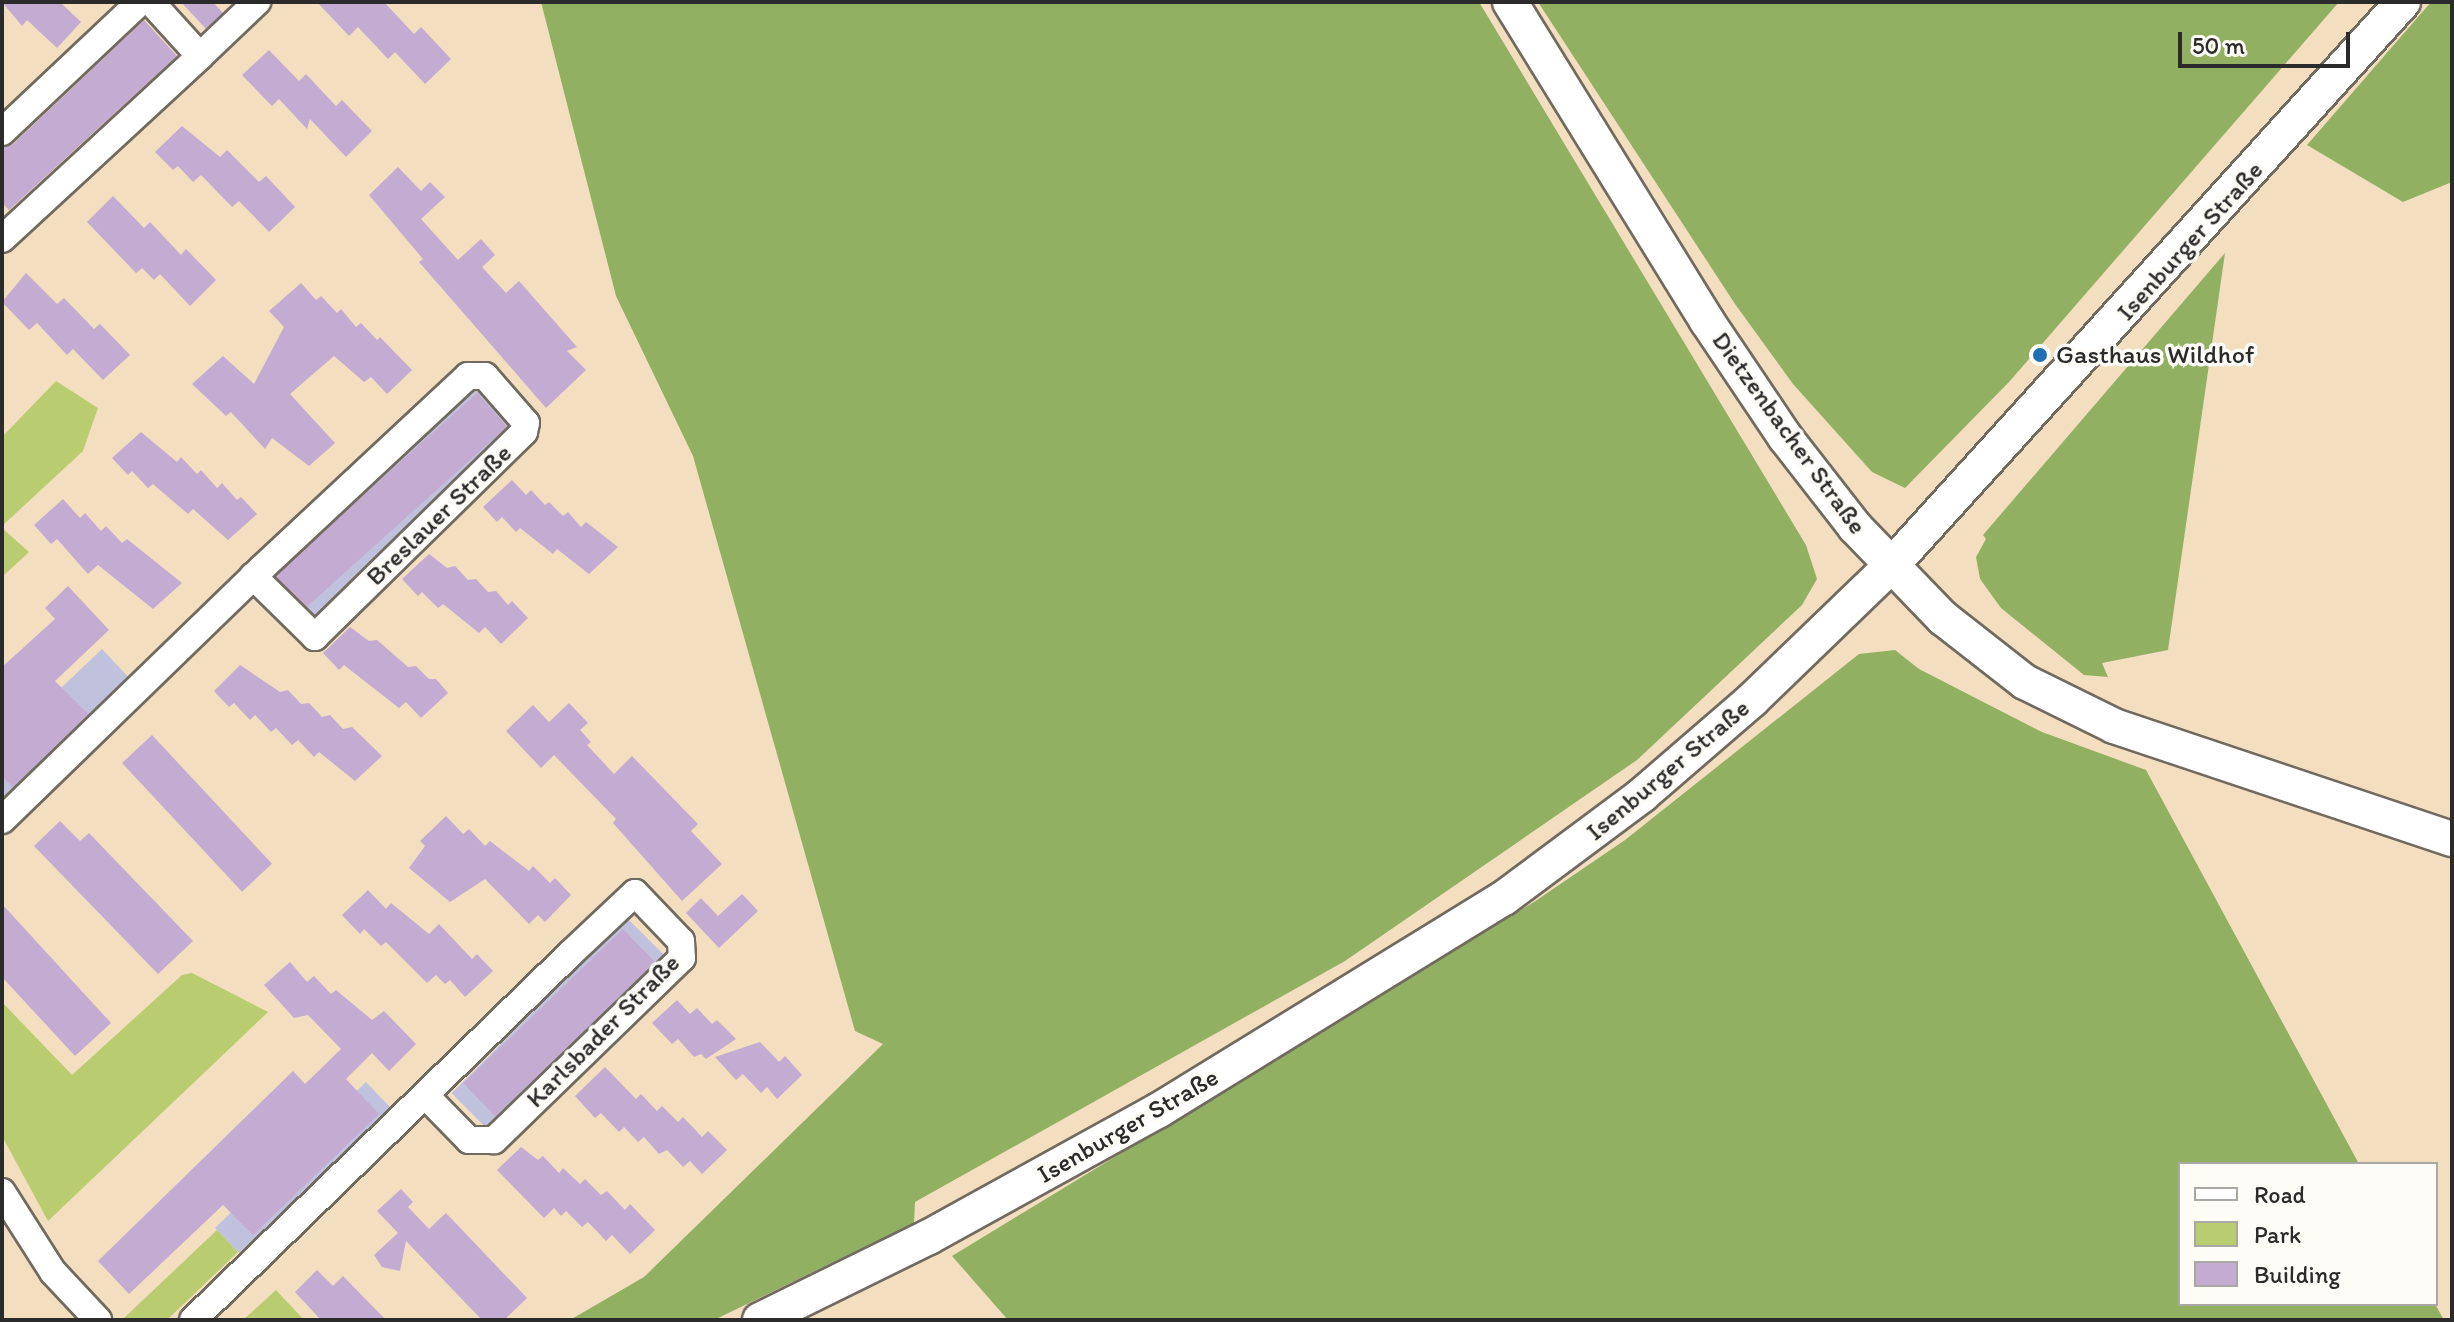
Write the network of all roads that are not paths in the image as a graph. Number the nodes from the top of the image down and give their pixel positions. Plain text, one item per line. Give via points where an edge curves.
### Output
1 (140, 2) edge
2 (151, 2) edge
3 (257, 2) edge
4 (1510, 2) edge
5 (2403, 2) edge
6 (200, 56) junction
7 (2, 132) edge
8 (2, 239) edge
9 (1891, 566) junction
10 (253, 576) junction
11 (2, 820) edge
12 (2452, 839) edge
13 (425, 1095) junction
14 (2, 1192) edge
15 (98, 1320) edge
16 (193, 1320) edge
17 (760, 1320) edge

1 - 7 street
2 - 6 street
3 - 6 street
4 - 9 main road, Dietzenbacher Straße via 1745,379 1806,465
5 - 9 main road, Isenburger Straße
6 - 8 street
9 - 12 main road, Dietzenbacher Straße via 1970,642 2056,700 2208,760
9 - 17 main road, Isenburger Straße via 1699,747 1504,898 1159,1110 929,1237
10 - 10 street, Breslauer Straße via 468,376 485,376 526,423 524,432 315,637
10 - 11 street, Breslauer Straße
13 - 13 street, Karlsbader Straße via 469,1140 494,1140 682,958 681,941 635,893
13 - 16 street, Karlsbader Straße
14 - 15 street via 53,1272

